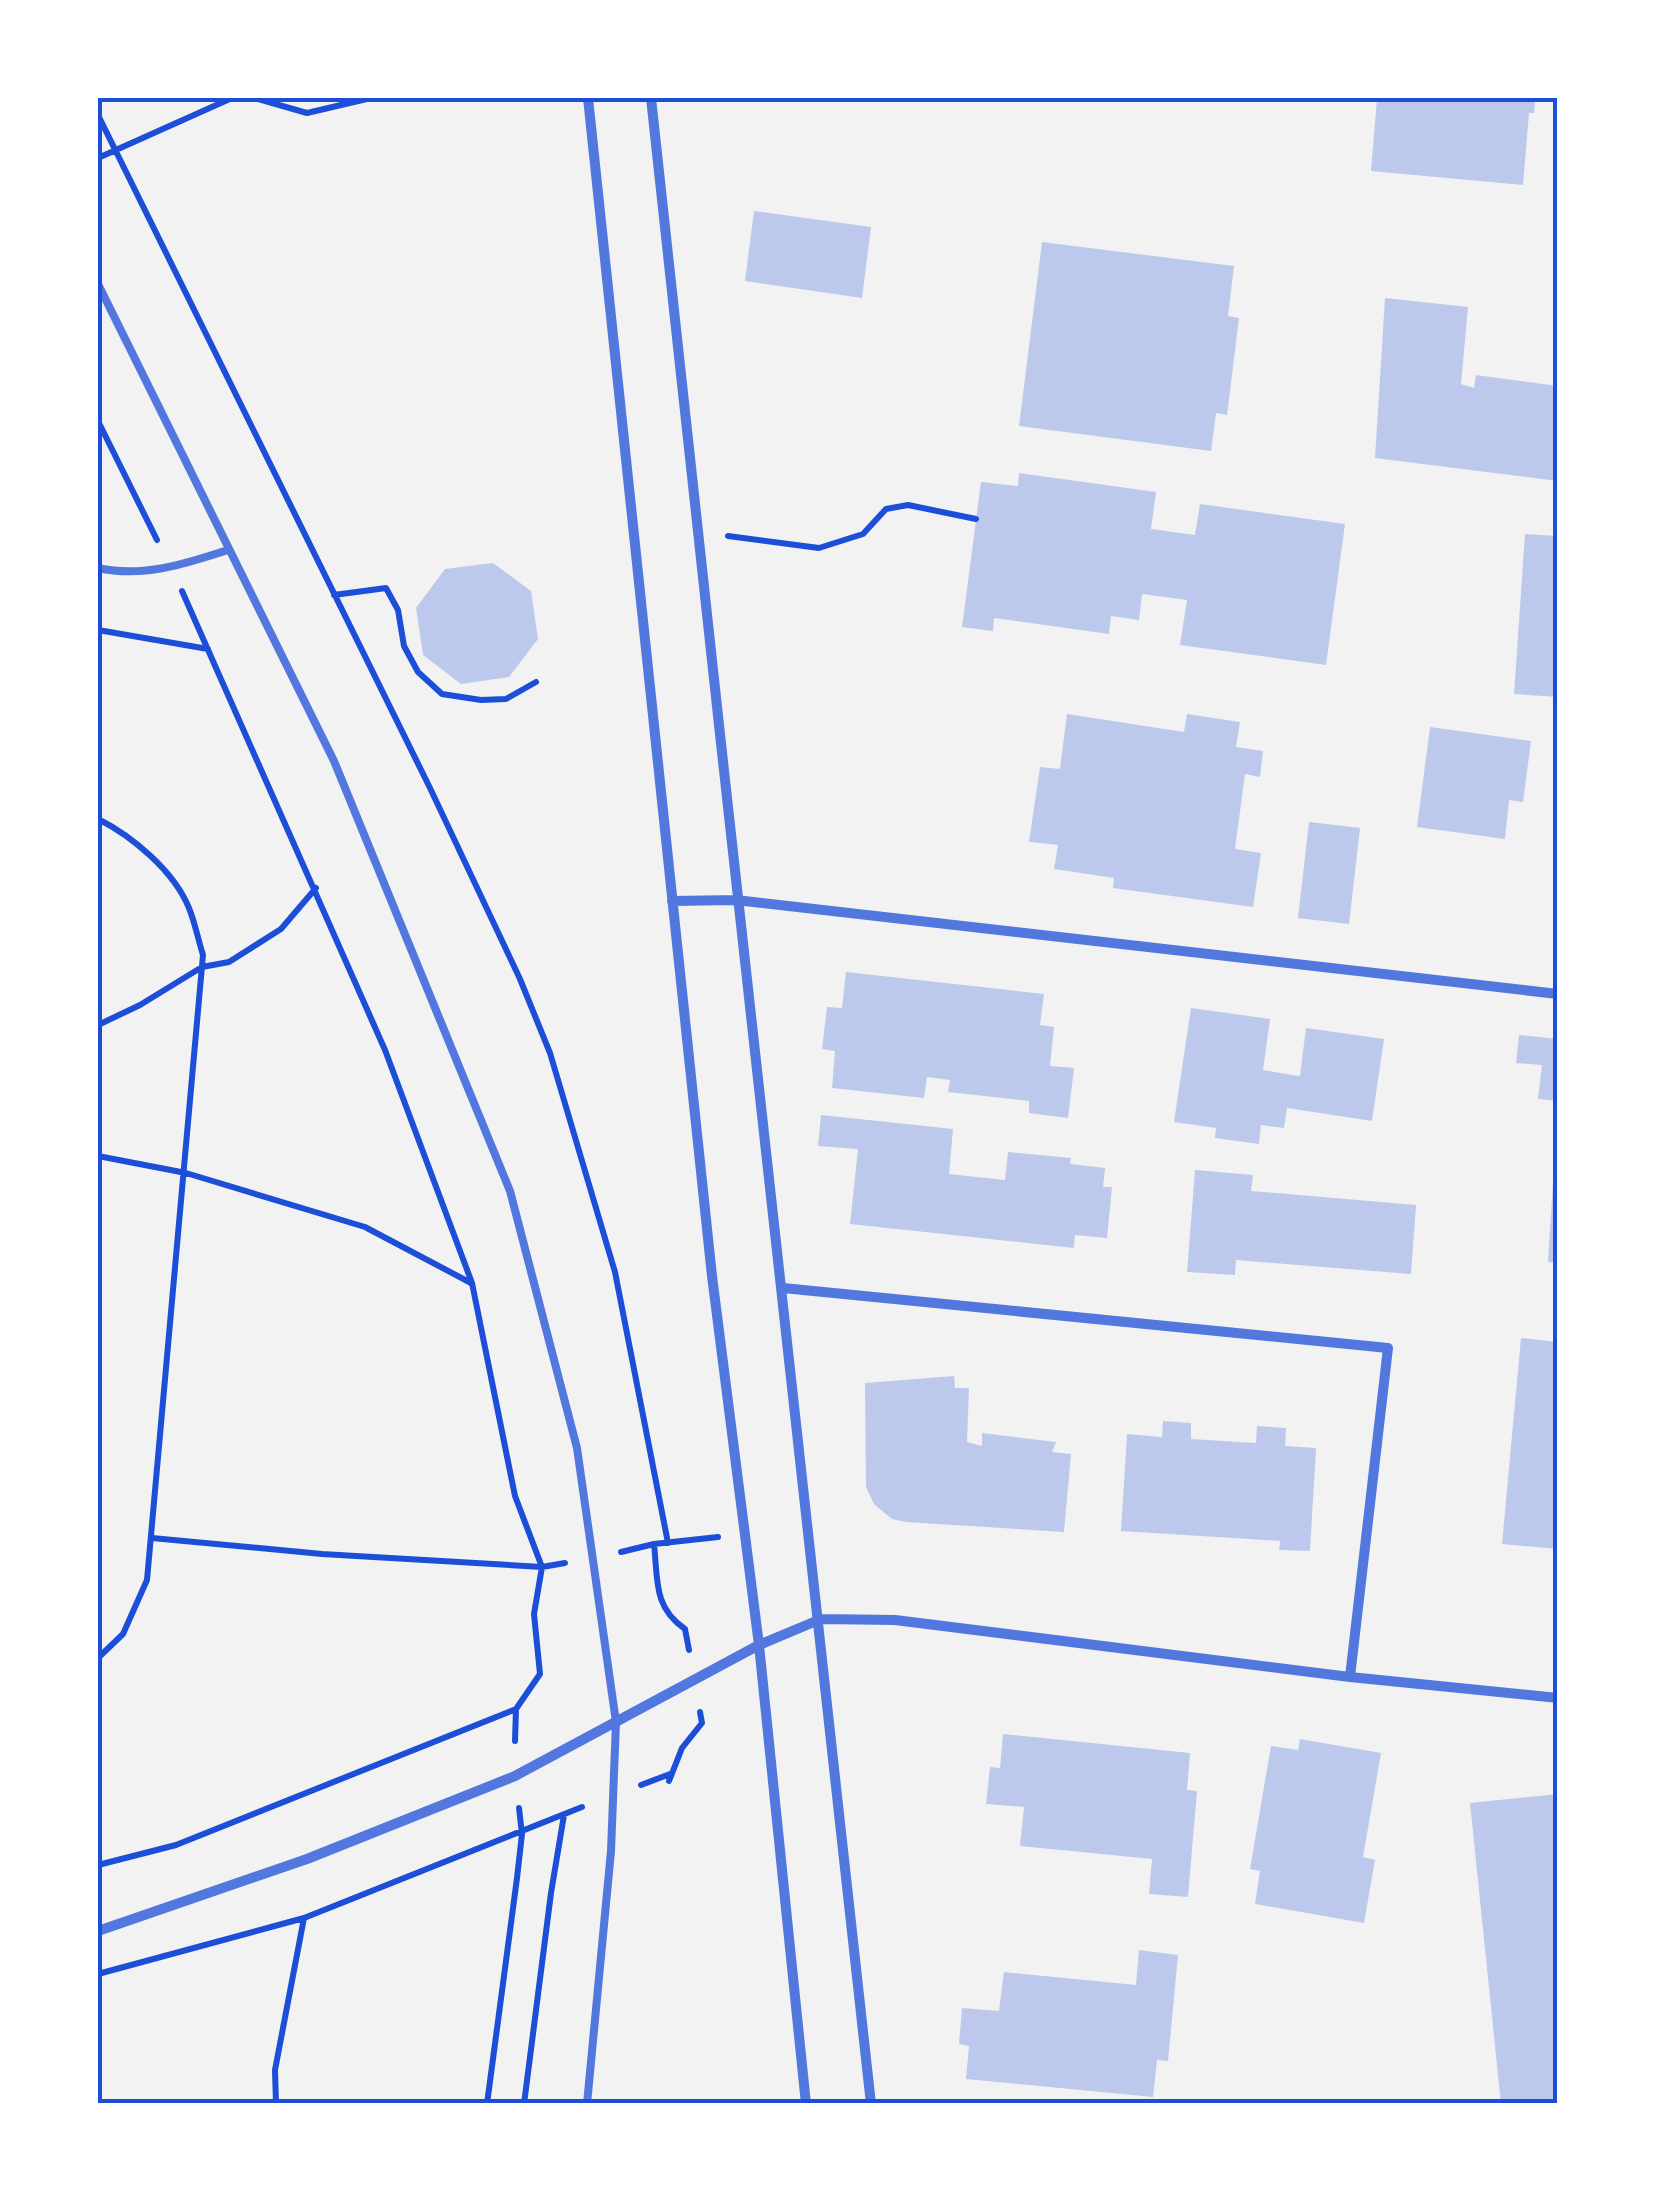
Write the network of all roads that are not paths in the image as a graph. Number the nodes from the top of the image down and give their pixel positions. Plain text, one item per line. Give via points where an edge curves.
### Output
1 (588, 98) edge
2 (651, 98) edge
3 (98, 284) edge
4 (228, 550) junction
5 (98, 568) edge
6 (736, 900) junction
7 (672, 901) junction
8 (1558, 994) edge
9 (783, 1288) junction
10 (821, 1619) junction
11 (760, 1645) junction
12 (1350, 1677) junction
13 (1558, 1698) edge
14 (616, 1722) junction
15 (98, 1931) edge
16 (586, 2104) edge
17 (806, 2104) edge
18 (872, 2104) edge

1 - 7 street
2 - 6 street
3 - 4 lane
4 - 5 lane via 172,568
4 - 14 lane via 334,761 510,1190 577,1448
6 - 7 street
6 - 8 street
6 - 9 street
7 - 11 street
9 - 10 street
9 - 12 street via 1388,1348
10 - 11 street
10 - 12 street via 895,1620
10 - 18 street
11 - 14 street
11 - 17 street
12 - 13 street
14 - 15 street via 515,1776 307,1859
14 - 16 lane via 611,1851

